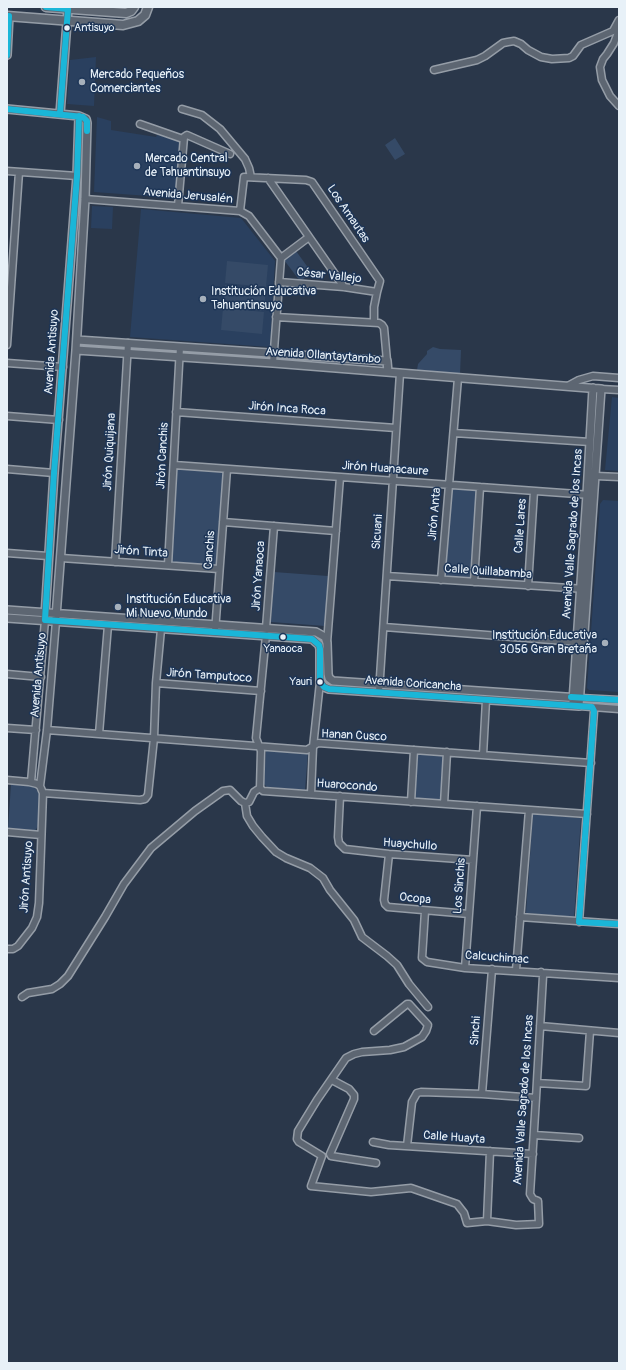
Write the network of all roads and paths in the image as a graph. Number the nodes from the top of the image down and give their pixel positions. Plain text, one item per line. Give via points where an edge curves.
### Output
1 (46, 7) edge
2 (134, 7) edge
3 (148, 7) edge
4 (68, 8) junction
5 (79, 8) edge
6 (8, 16) edge
7 (67, 20) junction
8 (619, 20) edge
9 (619, 30) edge
10 (7, 55) edge
11 (434, 70) dead end
12 (619, 106) edge
13 (7, 109) edge
14 (182, 109) dead end
15 (60, 114) junction
16 (79, 116) junction
17 (140, 124) dead end
18 (185, 137) junction
19 (230, 154) dead end
20 (7, 171) edge
21 (19, 172) junction
22 (77, 176) junction
23 (248, 177) junction
24 (268, 178) junction
25 (85, 199) junction
26 (178, 206) junction
27 (240, 211) junction
28 (309, 237) junction
29 (281, 258) junction
30 (279, 282) junction
31 (344, 287) junction
32 (376, 292) junction
33 (276, 317) junction
34 (374, 322) junction
35 (76, 340) junction
36 (128, 343) junction
37 (7, 345) edge
38 (180, 347) junction
39 (76, 350) junction
40 (274, 353) junction
41 (127, 354) junction
42 (180, 357) junction
43 (386, 361) junction
44 (7, 363) edge
45 (273, 363) junction
46 (62, 367) junction
47 (388, 372) junction
48 (400, 373) junction
49 (458, 378) junction
50 (619, 378) edge
51 (568, 386) junction
52 (593, 388) junction
53 (602, 389) junction
54 (619, 390) edge
55 (176, 412) junction
56 (7, 416) edge
57 (59, 420) junction
58 (396, 428) junction
59 (454, 433) junction
60 (590, 442) junction
61 (174, 465) junction
62 (7, 469) edge
63 (227, 469) junction
64 (54, 473) junction
65 (596, 476) junction
66 (340, 477) junction
67 (619, 477) edge
68 (393, 480) junction
69 (449, 485) junction
70 (480, 487) junction
71 (534, 491) junction
72 (591, 495) junction
73 (223, 522) junction
74 (274, 526) junction
75 (336, 531) junction
76 (7, 553) edge
77 (48, 556) junction
78 (61, 558) junction
79 (115, 562) junction
80 (168, 565) junction
81 (219, 569) junction
82 (387, 576) junction
83 (441, 580) junction
84 (474, 582) junction
85 (528, 586) junction
86 (584, 589) junction
87 (7, 610) edge
88 (45, 616) junction
89 (56, 617) junction
90 (7, 618) edge
91 (108, 625) junction
92 (384, 627) junction
93 (216, 628) junction
94 (266, 628) junction
95 (161, 629) junction
96 (266, 635) junction
97 (577, 642) junction
98 (327, 643) junction
99 (7, 674) edge
100 (41, 677) junction
101 (320, 682) junction
102 (156, 683) junction
103 (380, 688) junction
104 (261, 691) junction
105 (577, 697) junction
106 (486, 700) junction
107 (619, 700) edge
108 (576, 706) junction
109 (592, 707) junction
110 (619, 709) edge
111 (7, 728) edge
112 (36, 730) junction
113 (47, 730) junction
114 (99, 734) junction
115 (154, 738) junction
116 (259, 746) junction
117 (313, 746) junction
118 (414, 750) junction
119 (447, 752) junction
120 (483, 755) junction
121 (590, 763) junction
122 (7, 780) edge
123 (31, 782) junction
124 (40, 786) junction
125 (260, 788) junction
126 (43, 793) junction
127 (310, 794) junction
128 (340, 796) junction
129 (411, 802) junction
130 (245, 803) junction
131 (444, 804) junction
132 (477, 806) junction
133 (529, 810) junction
134 (587, 814) junction
135 (7, 832) edge
136 (41, 835) junction
137 (389, 854) junction
138 (473, 860) junction
139 (425, 911) junction
140 (469, 914) junction
141 (520, 917) junction
142 (579, 922) junction
143 (619, 924) edge
144 (7, 949) edge
145 (465, 968) junction
146 (492, 969) junction
147 (516, 970) junction
148 (541, 972) junction
149 (619, 978) edge
150 (22, 997) dead end
151 (428, 1007) dead end
152 (540, 1026) junction
153 (374, 1031) dead end
154 (590, 1031) junction
155 (619, 1033) edge
156 (332, 1080) junction
157 (537, 1083) junction
158 (482, 1094) junction
159 (536, 1098) junction
160 (534, 1135) junction
161 (579, 1138) dead end
162 (373, 1142) dead end
163 (407, 1146) junction
164 (490, 1151) junction
165 (533, 1154) junction
166 (376, 1163) dead end
167 (487, 1221) junction

1 - 4 main road
2 - 5 main road via 126,13
3 - 7 main road via 144,15 130,23
4 - 5 main road
4 - 7 street
6 - 7 main road
6 - 10 street
7 - 15 street
8 - 11 street via 613,31 581,45 569,58 541,57 514,41 503,43 477,60
9 - 12 street via 600,67 602,80 610,96
13 - 15 street
14 - 23 street via 202,115 220,129 245,159 249,168
15 - 16 street
16 - 22 street, Avenida Antisuyo
16 - 25 street, Avenida Antisuyo via 86,119 87,123
17 - 18 street
18 - 19 street
18 - 26 street
20 - 21 street
21 - 22 street
21 - 37 street
22 - 46 street, Avenida Antisuyo
23 - 24 street, Los Amautas
23 - 27 street
24 - 28 street
24 - 32 street, Los Amautas via 312,182 380,282
25 - 26 street, Avenida Jerusalén
25 - 35 street, Avenida Antisuyo
26 - 27 street, Avenida Jerusalén
27 - 29 street, Avenida Jerusalén via 249,216
28 - 29 street
28 - 31 street
29 - 30 street
30 - 31 street, César Vallejo
30 - 33 street
31 - 32 street, César Vallejo
32 - 34 street, Los Amautas
33 - 34 street
33 - 40 street
34 - 43 street via 384,328
35 - 36 street, Avenida Ollantaytambo
35 - 39 street, Avenida Antisuyo
36 - 38 street, Avenida Ollantaytambo
36 - 41 street, Jirón Quiquijana
38 - 40 street, Avenida Ollantaytambo
38 - 42 street, Jirón Canchis
39 - 41 street, Avenida Ollantaytambo
39 - 78 street, Avenida Antisuyo
40 - 43 street, Avenida Ollantaytambo
40 - 45 street
41 - 42 street, Avenida Ollantaytambo
41 - 79 street, Jirón Quiquijana
42 - 45 street, Avenida Ollantaytambo
42 - 55 street, Jirón Canchis
43 - 47 street
44 - 46 street
45 - 47 street, Avenida Ollantaytambo
46 - 57 street, Avenida Antisuyo
47 - 48 street, Avenida Ollantaytambo
48 - 49 street, Avenida Ollantaytambo
48 - 58 street, Sicuani
49 - 51 street, Avenida Ollantaytambo
49 - 59 street, Jirón Anta
50 - 51 street, Avenida Ollantaytambo via 593,376
51 - 52 street, Avenida Ollantaytambo
52 - 53 street, Avenida Ollantaytambo
52 - 60 street, Avenida Valle Sagrado de los Incas
53 - 54 street, Avenida Ollantaytambo
53 - 65 street, Avenida Valle Sagrado de los Incas
55 - 58 street, Jirón Inca Roca
55 - 61 street, Jirón Canchis
56 - 57 street
57 - 64 street, Avenida Antisuyo
58 - 68 street, Sicuani
59 - 60 street
59 - 69 street, Jirón Anta
60 - 72 street, Avenida Valle Sagrado de los Incas
61 - 63 street, Jirón Huanacaure
61 - 80 street, Jirón Canchis
62 - 64 street
63 - 66 street, Jirón Huanacaure
63 - 73 street, Canchis
64 - 77 street, Avenida Antisuyo
65 - 67 street
65 - 72 street, Avenida Valle Sagrado de los Incas
66 - 68 street, Jirón Huanacaure
66 - 75 street
68 - 69 street, Jirón Huanacaure
68 - 82 street, Sicuani
69 - 70 street, Jirón Huanacaure
69 - 83 street, Jirón Anta
70 - 71 street, Jirón Huanacaure
70 - 84 street
71 - 72 street, Jirón Huanacaure
71 - 85 street, Calle Lares
72 - 86 street, Avenida Valle Sagrado de los Incas
73 - 74 street
73 - 81 street, Canchis
74 - 75 street
74 - 94 street, Jirón Yanaoca
75 - 98 street
76 - 77 street
77 - 88 street, Avenida Antisuyo
78 - 79 street, Jirón Tinta
78 - 89 street, Avenida Antisuyo
79 - 80 street, Jirón Tinta
80 - 81 street, Jirón Tinta
81 - 93 street, Canchis
82 - 83 street, Calle Quillabamba
82 - 92 street, Sicuani
83 - 84 street, Calle Quillabamba
84 - 85 street, Calle Quillabamba
85 - 86 street, Calle Quillabamba
86 - 97 street, Avenida Valle Sagrado de los Incas
86 - 105 street, Avenida Valle Sagrado de los Incas
87 - 88 street
88 - 89 street
88 - 90 street
88 - 100 street, Avenida Antisuyo
89 - 91 street
89 - 93 street
89 - 113 street, Avenida Antisuyo
91 - 95 street
91 - 114 street
92 - 97 street
92 - 103 street, Sicuani
93 - 94 street
93 - 95 street
93 - 96 street
94 - 98 street via 316,632 325,638
95 - 102 street
96 - 101 street via 312,639 316,642 320,649
96 - 104 street
97 - 105 street, Avenida Valle Sagrado de los Incas
98 - 103 street, Avenida Coricancha via 329,678 337,682
99 - 100 street
100 - 112 street, Avenida Antisuyo
101 - 103 street, Avenida Coricancha via 329,689
101 - 117 street
102 - 104 street, Jirón Tamputoco
102 - 115 street
103 - 105 street, Avenida Coricancha
103 - 106 street, Avenida Coricancha
104 - 116 street via 256,738
105 - 107 street, Avenida Coricancha
105 - 108 street, Avenida Valle Sagrado de los Incas
106 - 108 street, Avenida Coricancha
106 - 120 street
108 - 109 street, Avenida Coricancha
109 - 110 street, Avenida Coricancha
109 - 121 street via 594,711
111 - 112 street
112 - 123 street, Avenida Antisuyo
113 - 114 street, Hanan Cusco
113 - 124 street, Avenida Antisuyo
114 - 115 street, Hanan Cusco
115 - 116 street, Hanan Cusco
115 - 126 street via 148,796 145,799
116 - 117 street, Hanan Cusco via 307,750
116 - 125 street
117 - 118 street, Hanan Cusco via 318,743
117 - 127 street
118 - 119 street, Hanan Cusco
118 - 129 street
119 - 120 street, Hanan Cusco
119 - 131 street
120 - 121 street, Hanan Cusco
121 - 134 street
122 - 123 street
123 - 124 street
124 - 126 street
125 - 127 street, Huarocondo via 263,791
125 - 130 street via 254,792 249,802
126 - 136 street, Jirón Antisuyo
127 - 128 street, Huarocondo
128 - 129 street, Huarocondo
128 - 137 street, Huaychullo via 339,843 345,849
129 - 131 street, Huarocondo
130 - 150 street via 230,790 223,791 151,848 124,884 68,976 52,989 28,993
130 - 151 street via 247,816 262,837 276,852 310,868 323,878 354,920 362,937 397,965
131 - 132 street, Huarocondo
132 - 133 street, Huarocondo
132 - 138 street, Los Sinchis
133 - 134 street, Huarocondo
133 - 141 street
134 - 142 street
135 - 136 street
136 - 144 street, Jirón Antisuyo via 37,917 18,946
137 - 138 street, Huaychullo
137 - 139 street, Ocopa via 385,904 392,908
138 - 140 street, Los Sinchis
139 - 140 street, Ocopa
139 - 145 street, Calcuchimac via 422,958 427,962
140 - 145 street, Los Sinchis
141 - 142 street
141 - 147 street
142 - 143 street
145 - 146 street, Calcuchimac
146 - 147 street, Calcuchimac
146 - 158 street, Sinchi
147 - 148 street, Calcuchimac
148 - 149 street, Calcuchimac
148 - 152 street, Avenida Valle Sagrado de los Incas via 543,976
152 - 154 street
152 - 157 street, Avenida Valle Sagrado de los Incas
153 - 156 street via 407,1004 428,1025 422,1037 404,1047 354,1054 346,1058
154 - 155 street
154 - 157 street via 586,1086
156 - 166 street via 350,1090 354,1098 331,1156
156 - 167 street via 305,1118 297,1135 299,1142 322,1156 311,1186 371,1192 411,1188 457,1204 464,1213 467,1223
157 - 159 street, Avenida Valle Sagrado de los Incas
158 - 159 street
158 - 163 street via 426,1091 417,1093 412,1102
159 - 160 street, Avenida Valle Sagrado de los Incas
160 - 161 street
160 - 165 street, Avenida Valle Sagrado de los Incas
162 - 163 street, Calle Huayta
163 - 164 street, Calle Huayta
164 - 165 street, Calle Huayta
164 - 167 street
165 - 167 street, Avenida Valle Sagrado de los Incas via 530,1194 532,1199 538,1201 539,1224 516,1225

